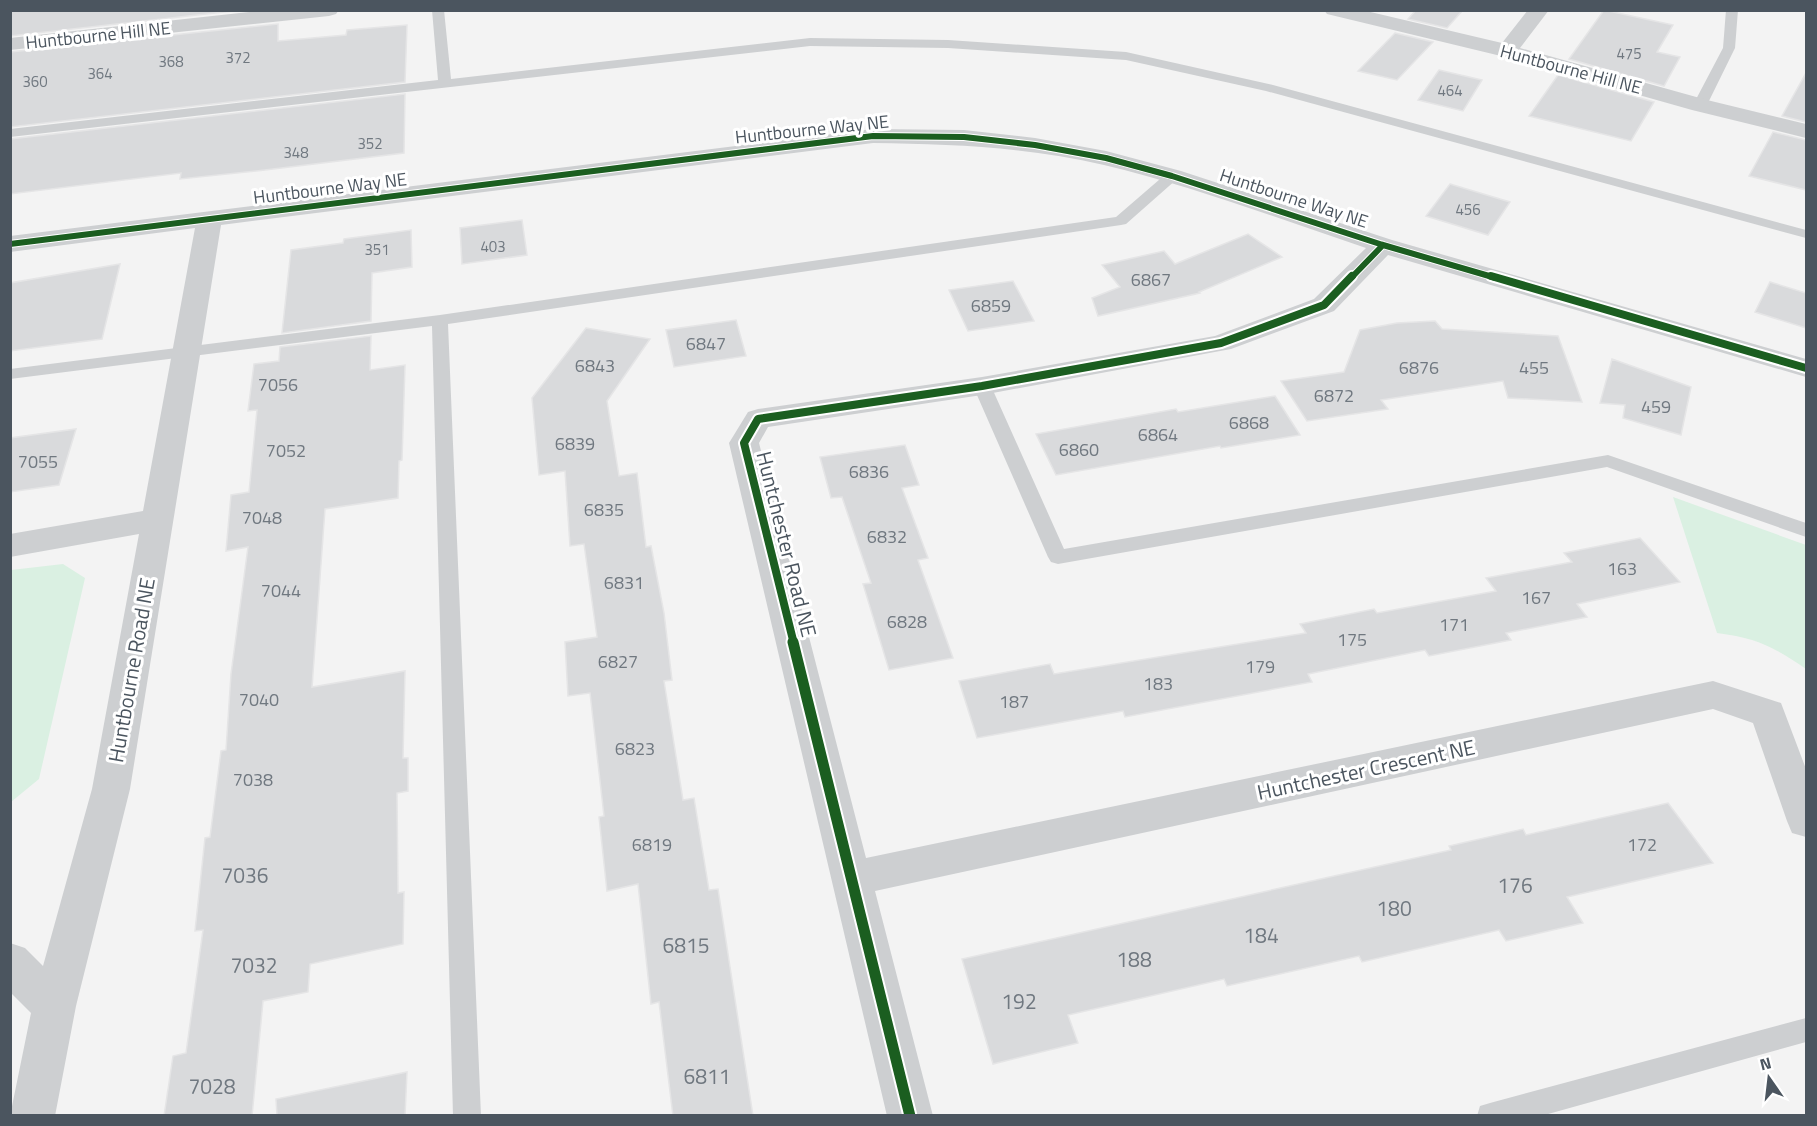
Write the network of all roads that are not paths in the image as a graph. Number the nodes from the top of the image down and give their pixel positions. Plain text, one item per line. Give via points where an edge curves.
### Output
1 (329, 10) edge
2 (438, 10) edge
3 (1334, 10) edge
4 (1539, 10) edge
5 (1732, 10) edge
6 (10, 44) edge
7 (1507, 51) junction
8 (446, 85) junction
9 (1700, 105) junction
10 (1806, 131) edge
11 (10, 133) edge
12 (1172, 176) junction
13 (209, 220) junction
14 (1806, 234) edge
15 (10, 244) edge
16 (1383, 245) junction
17 (440, 320) junction
18 (186, 350) junction
19 (1806, 368) edge
20 (10, 374) edge
21 (982, 387) junction
22 (157, 520) junction
23 (1806, 530) edge
24 (10, 546) edge
25 (1806, 821) edge
26 (850, 879) junction
27 (10, 963) edge
28 (54, 1006) junction
29 (1806, 1030) edge
30 (32, 1116) edge
31 (466, 1116) edge
32 (910, 1116) edge
33 (1490, 1116) edge

1 - 6 street, Huntbourne Hill NE
2 - 8 lane
3 - 7 street, Huntbourne Hill NE
4 - 7 street
5 - 9 lane via 1729,48
7 - 9 street, Huntbourne Hill NE
8 - 11 lane
8 - 14 lane via 810,42 948,44 1126,56 1268,88
9 - 10 street, Huntbourne Hill NE
12 - 13 street, Huntbourne Way NE via 1035,145 964,137 873,136
12 - 16 street, Huntbourne Way NE
12 - 17 lane via 1121,221
13 - 15 street, Huntbourne Way NE
13 - 18 street, Huntbourne Road NE
16 - 19 street, Huntbourne Way NE
16 - 21 street, Huntchester Road NE via 1324,305 1221,343
17 - 18 lane
17 - 31 lane
18 - 20 lane
18 - 22 street, Huntbourne Road NE
21 - 23 lane via 1058,558 1608,460
21 - 26 street, Huntchester Road NE via 759,419 744,443
22 - 24 street
22 - 28 street, Huntbourne Road NE via 111,789
25 - 26 street, Huntchester Crescent NE via 1768,713 1713,695
26 - 32 street, Huntchester Road NE
27 - 28 street
28 - 30 street, Huntbourne Road NE
29 - 33 lane

